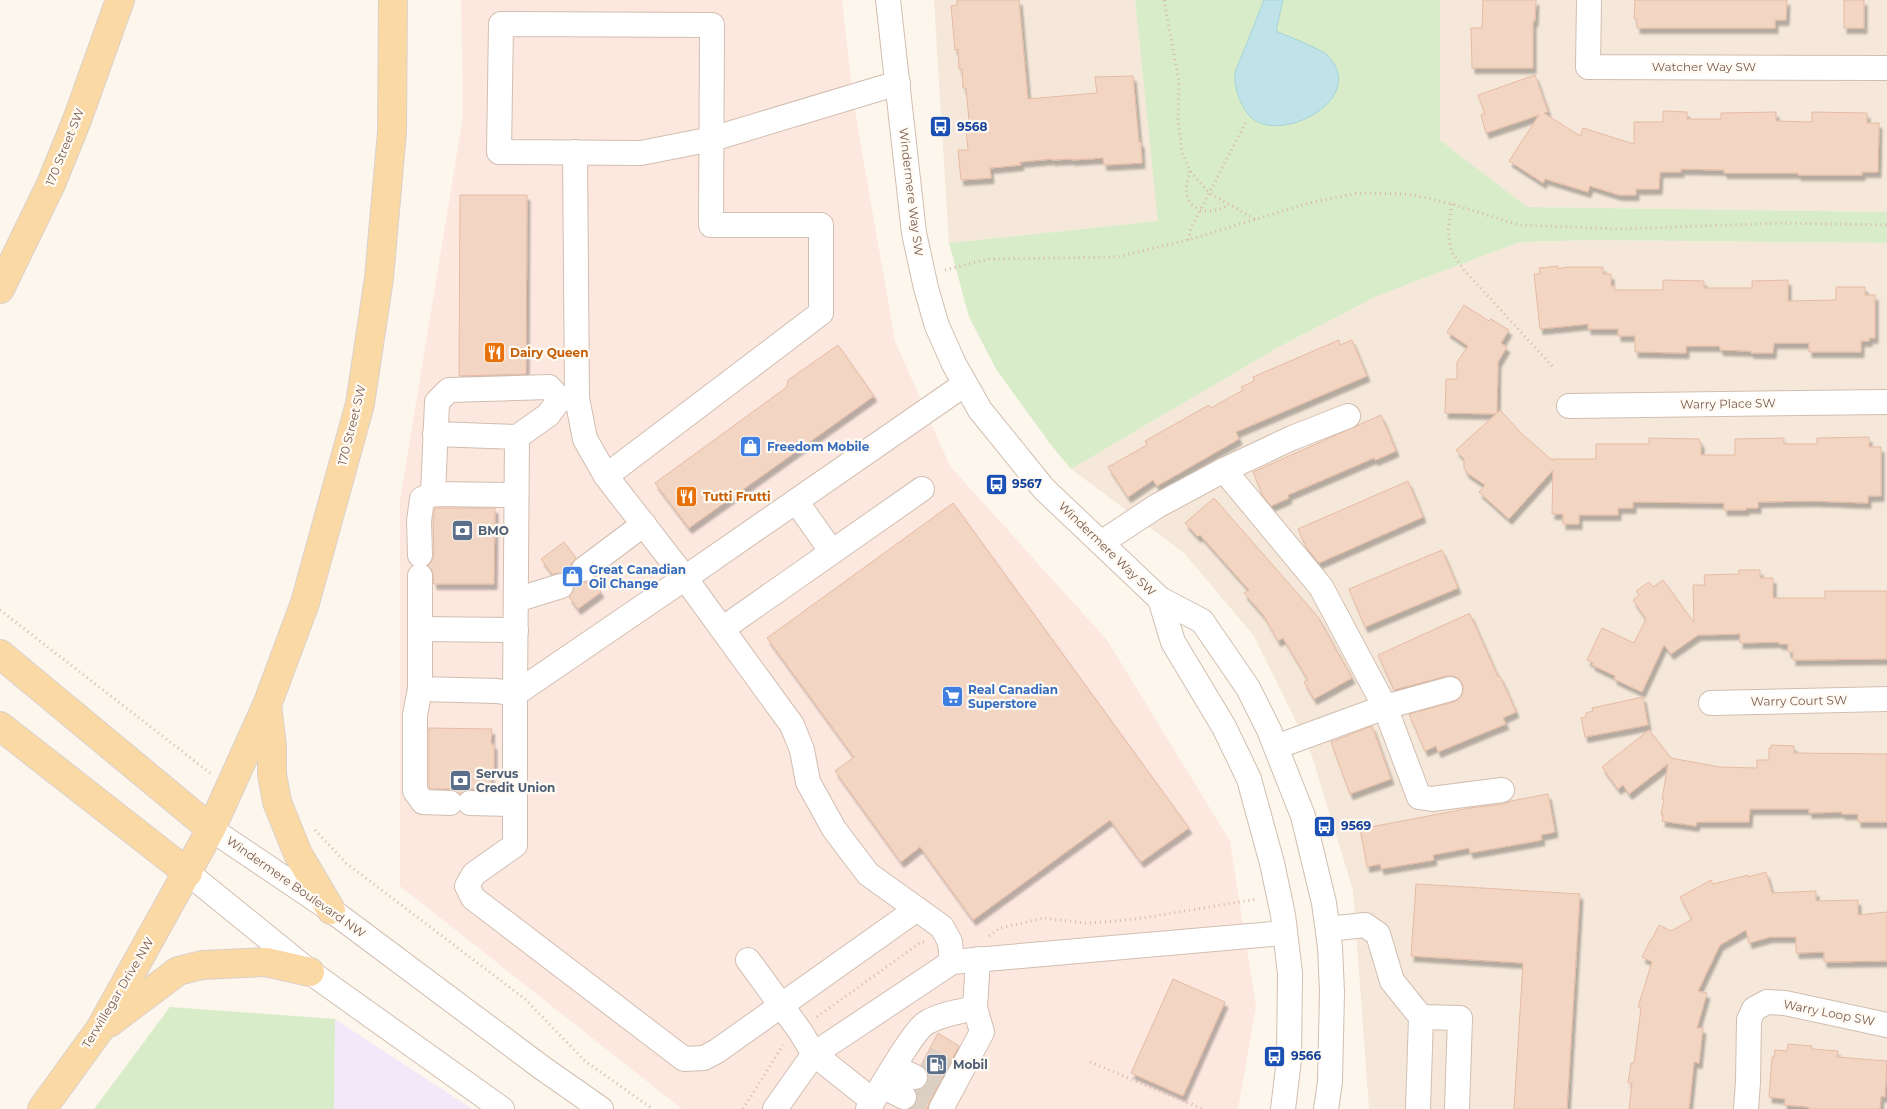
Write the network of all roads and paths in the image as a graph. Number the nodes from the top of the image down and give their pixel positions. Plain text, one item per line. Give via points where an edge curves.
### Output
1 (120, 0) edge
2 (392, 0) edge
3 (888, 0) edge
4 (1164, 0) edge
5 (1589, 0) edge
6 (1887, 68) edge
7 (898, 83) junction
8 (1247, 120) dead end
9 (712, 139) junction
10 (575, 152) junction
11 (1190, 171) junction
12 (1209, 193) junction
13 (1229, 204) junction
14 (1452, 204) junction
15 (1200, 210) junction
16 (1256, 220) junction
17 (1887, 225) edge
18 (1188, 240) junction
19 (923, 276) junction
20 (0, 289) edge
21 (1552, 367) dead end
22 (965, 384) junction
23 (569, 398) junction
24 (1887, 402) edge
25 (1569, 406) dead end
26 (1348, 416) dead end
27 (435, 434) junction
28 (518, 436) junction
29 (1224, 470) junction
30 (606, 476) junction
31 (922, 488) dead end
32 (433, 494) junction
33 (516, 494) junction
34 (796, 501) junction
35 (644, 524) junction
36 (1102, 543) junction
37 (832, 552) junction
38 (584, 569) dead end
39 (685, 578) junction
40 (561, 586) dead end
41 (1160, 599) junction
42 (516, 600) junction
43 (0, 610) edge
44 (420, 629) junction
45 (722, 629) junction
46 (516, 630) junction
47 (0, 654) edge
48 (420, 689) junction
49 (1450, 689) dead end
50 (515, 694) junction
51 (1887, 699) edge
52 (1711, 703) dead end
53 (267, 705) junction
54 (1385, 707) junction
55 (0, 726) edge
56 (1276, 748) junction
57 (1502, 790) dead end
58 (228, 791) junction
59 (514, 804) junction
60 (314, 828) dead end
61 (211, 829) junction
62 (188, 872) junction
63 (917, 909) junction
64 (331, 910) junction
65 (1328, 929) junction
66 (1284, 933) junction
67 (978, 959) junction
68 (748, 960) dead end
69 (952, 962) junction
70 (310, 972) junction
71 (781, 1005) junction
72 (975, 1008) junction
73 (1421, 1016) junction
74 (1887, 1025) edge
75 (100, 1029) junction
76 (814, 1054) junction
77 (1090, 1062) dead end
78 (892, 1085) edge
79 (947, 1089) edge
80 (42, 1109) edge
81 (502, 1109) edge
82 (601, 1109) edge
83 (653, 1109) edge
84 (775, 1109) edge
85 (1203, 1109) edge
86 (1283, 1109) edge
87 (1326, 1109) edge
88 (1418, 1109) edge
89 (1457, 1109) edge
90 (1746, 1109) edge

1 - 20 main road, 170 Street SW via 77,120
2 - 53 main road, 170 Street SW via 392,132 380,278 360,404 305,603
3 - 7 street, Windermere Way SW
4 - 11 path via 1179,81 1178,121 1182,152
5 - 6 street, Watcher Way SW via 1588,67
7 - 9 street
7 - 19 street, Windermere Way SW via 914,233
8 - 12 path
9 - 10 street via 641,153
9 - 10 street via 712,25 501,24 500,152
9 - 30 street via 711,225 821,225 821,313
10 - 23 street
11 - 12 path
11 - 15 path via 1187,195
12 - 13 path
12 - 15 path
13 - 15 path via 1213,212
13 - 16 path
14 - 16 path via 1409,194 1358,193 1309,203
14 - 17 path via 1519,225 1620,229 1783,223
14 - 21 path via 1448,229 1450,251
15 - 18 path
16 - 18 path
18 - 19 path via 1117,257 988,259
19 - 22 street, Windermere Way SW via 938,326
22 - 34 street
22 - 36 street, Windermere Way SW via 980,410 1044,489
23 - 27 street via 549,387 449,390 437,402
23 - 28 street
23 - 30 street via 585,439
24 - 25 street, Warry Place SW
26 - 29 street
27 - 28 street
27 - 32 street
28 - 33 street
29 - 36 street via 1157,506
29 - 54 street via 1321,587
30 - 35 street
31 - 37 street
32 - 33 street
32 - 44 street via 422,499 419,521
33 - 42 street
34 - 37 street
34 - 39 street
35 - 38 street
35 - 39 street
36 - 41 street, Windermere Way SW
37 - 45 street
39 - 45 street
39 - 50 street
40 - 42 street
41 - 56 street, Windermere Way SW via 1202,621 1248,688
41 - 66 street, Windermere Way SW via 1174,642 1224,727 1248,779 1272,863
42 - 46 street
43 - 58 path via 208,771
44 - 46 street
44 - 48 street
45 - 63 street via 792,725 802,750 808,782 834,829 868,874
46 - 50 street
47 - 61 main road, Windermere Boulevard NW
48 - 50 street via 497,690
48 - 59 street via 415,715 415,791 423,802
49 - 54 street
50 - 59 street
51 - 52 street, Warry Court SW
53 - 58 main road, 170 Street SW
53 - 64 main road via 277,802 298,854
54 - 56 street
54 - 57 street via 1419,797 1432,799
55 - 62 main road
56 - 65 street, Windermere Way SW via 1303,816
58 - 61 main road, 170 Street SW
59 - 71 street via 515,845 474,874 467,886 473,898 684,1059 704,1058
60 - 83 path via 346,863 525,999 585,1061
61 - 62 main road, Terwillegar Drive NW
61 - 64 street, Windermere Boulevard NW
62 - 70 street
62 - 75 main road, Terwillegar Drive NW
63 - 69 street via 942,927 950,942
63 - 71 street
64 - 82 street, Windermere Boulevard NW
65 - 73 street via 1365,925 1378,934 1392,981
65 - 87 street, Windermere Way SW via 1332,992 1330,1082
66 - 67 street
66 - 86 street, Windermere Way SW via 1290,973 1290,1060
67 - 69 street
67 - 72 street
68 - 71 street
69 - 76 street
70 - 75 main road via 266,962 202,964 178,971
70 - 81 street
71 - 76 street
72 - 78 street via 924,1024
72 - 79 street via 982,1032
73 - 88 street
73 - 89 street via 1460,1018
74 - 90 street, Warry Loop SW via 1785,1003 1767,1002 1754,1009 1749,1020
75 - 80 main road, Terwillegar Drive NW
76 - 78 street
76 - 84 street
77 - 85 path

